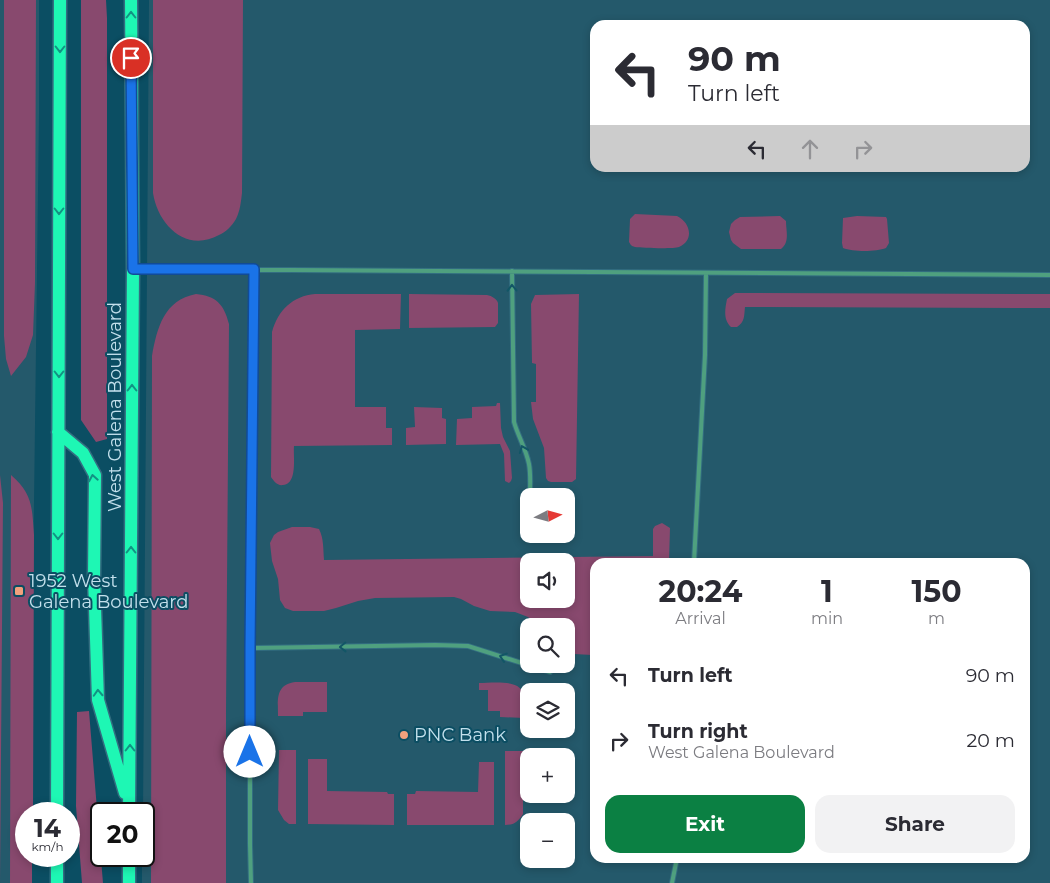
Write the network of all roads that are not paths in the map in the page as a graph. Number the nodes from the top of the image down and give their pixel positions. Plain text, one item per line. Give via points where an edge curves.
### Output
1 (60, 0) edge
2 (131, 0) edge
3 (133, 269) junction
4 (254, 269) junction
5 (512, 271) junction
6 (706, 273) junction
7 (1050, 275) edge
8 (58, 432) junction
9 (530, 488) edge
10 (694, 558) edge
11 (250, 648) junction
12 (520, 662) edge
13 (57, 802) edge
14 (127, 802) edge
15 (129, 802) edge
16 (676, 863) edge
17 (57, 867) edge
18 (129, 867) edge
19 (57, 883) edge
20 (128, 883) edge
21 (251, 883) edge
22 (672, 883) edge

1 -> 8 main road
3 -> 2 main road, West Galena Boulevard
3 - 4 lane
15 -> 3 main road, West Galena Boulevard
4 - 5 lane
4 - 11 lane
5 - 6 lane
9 -> 5 lane via 529,463 514,422
6 - 7 lane
6 - 10 lane
8 -> 13 main road
14 -> 8 main road via 98,700 95,475 83,453
12 -> 11 lane via 468,646
11 - 21 lane
16 - 22 lane
17 - 19 main road
18 - 20 main road

